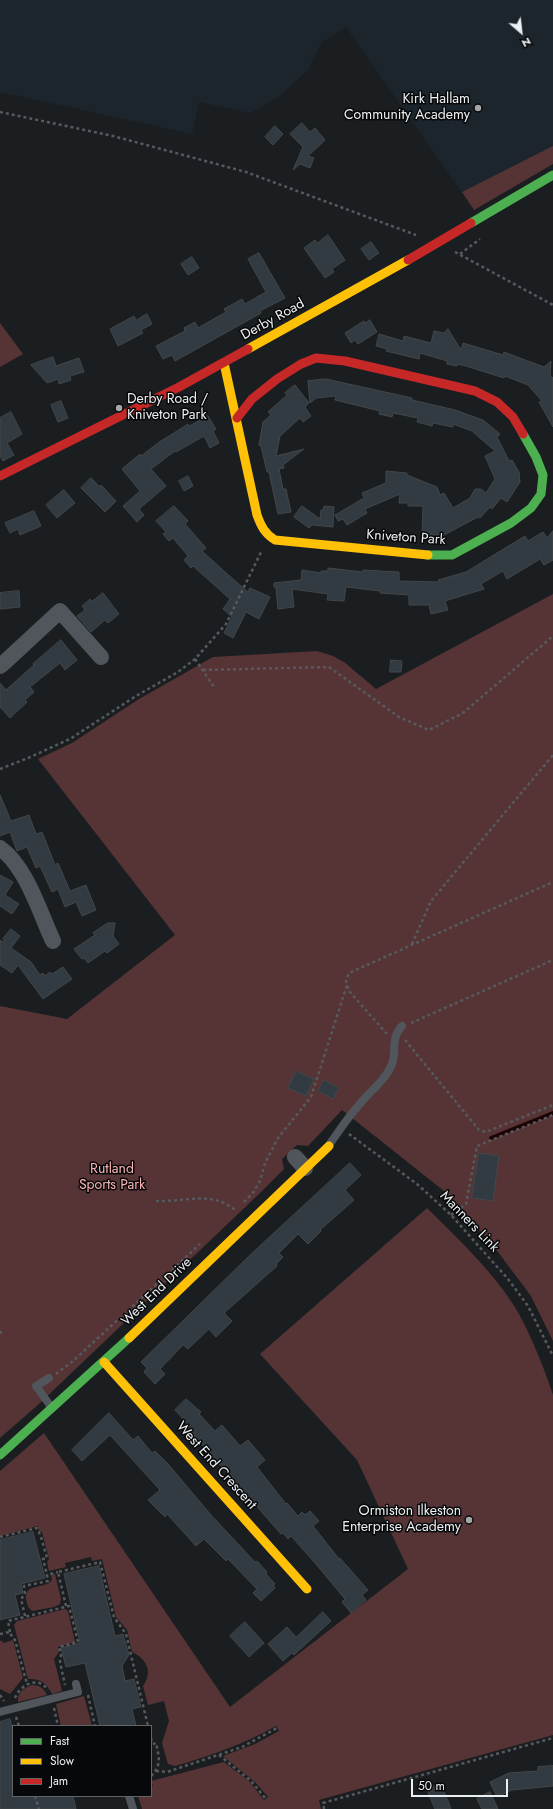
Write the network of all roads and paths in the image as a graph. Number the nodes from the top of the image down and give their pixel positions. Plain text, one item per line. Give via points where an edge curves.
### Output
1 (0, 112) edge
2 (553, 176) edge
3 (424, 238) dead end
4 (468, 248) dead end
5 (452, 250) dead end
6 (460, 254) junction
7 (553, 305) edge
8 (224, 363) junction
9 (237, 418) junction
10 (0, 476) edge
11 (268, 536) junction
12 (553, 636) edge
13 (100, 657) dead end
14 (196, 659) junction
15 (0, 666) edge
16 (203, 670) junction
17 (214, 688) dead end
18 (553, 755) edge
19 (0, 769) edge
20 (0, 848) edge
21 (553, 882) edge
22 (53, 941) dead end
23 (411, 945) junction
24 (553, 960) edge
25 (347, 985) junction
26 (400, 1029) junction
27 (393, 1042) junction
28 (553, 1105) edge
29 (553, 1115) edge
30 (342, 1128) junction
31 (329, 1146) joint
32 (156, 1201) dead end
33 (236, 1210) junction
34 (232, 1214) dead end
35 (451, 1215) junction
36 (206, 1239) dead end
37 (0, 1331) edge
38 (2, 1335) dead end
39 (553, 1356) edge
40 (104, 1362) junction
41 (49, 1378) joint
42 (53, 1408) junction
43 (0, 1454) edge
44 (0, 1537) edge
45 (58, 1572) junction
46 (47, 1575) junction
47 (307, 1589) dead end
48 (66, 1606) junction
49 (25, 1616) junction
50 (10, 1632) junction
51 (0, 1634) edge
52 (27, 1684) dead end
53 (76, 1684) dead end
54 (78, 1692) junction
55 (68, 1695) junction
56 (0, 1712) edge
57 (95, 1725) edge
58 (148, 1725) edge
59 (277, 1728) dead end
60 (553, 1738) edge
61 (152, 1744) edge
62 (219, 1755) junction
63 (156, 1771) junction
64 (152, 1775) edge
65 (35, 1797) edge
66 (130, 1797) edge
67 (266, 1799) dead end
68 (39, 1809) edge
69 (133, 1809) edge
70 (324, 1809) edge

1 - 3 path via 113,136 246,172
2 - 8 street, Derby Road, bridge
4 - 6 path
5 - 6 path
6 - 7 path
8 - 9 street
8 - 10 street, Derby Road
9 - 11 street via 257,515 262,530
9 - 11 street, Kniveton Park via 257,395 302,364 316,358 345,361 485,395 513,417 536,457 543,476 540,494 531,508 511,523 452,555 405,554 275,540
11 - 14 path via 226,624
12 - 16 path via 463,713 429,730 399,718 329,667
13 - 15 street via 60,611
14 - 16 path
14 - 19 path via 70,739
16 - 17 path
18 - 23 path via 431,901
20 - 22 street via 9,854 19,867 51,920
21 - 23 path
23 - 25 path via 349,973
24 - 26 path
25 - 27 path via 349,991
25 - 33 path via 311,1097 278,1138 265,1162 260,1181 252,1194
26 - 27 lane
26 - 28 path via 479,1130 486,1132
27 - 30 lane via 392,1063
29 - 35 path via 477,1146 466,1204
30 - 31 lane
30 - 35 path, Manners Link via 416,1184
31 - 40 street, West End Drive via 300,1162
32 - 33 path via 175,1202 201,1198 220,1201
33 - 34 path
35 - 39 path, Manners Link via 508,1279 528,1306
36 - 41 path via 73,1361
37 - 38 path
40 - 42 street, West End Drive
40 - 47 street, West End Crescent
41 - 42 lane via 36,1386
42 - 43 street, West End Drive
44 - 46 path via 37,1528 47,1558 43,1559
45 - 46 path
45 - 48 path
45 - 58 path via 100,1562 114,1617 126,1634
46 - 49 path via 48,1581 24,1586 25,1594 21,1599
48 - 49 path
48 - 55 path via 69,1606 78,1642 59,1647
49 - 50 path via 8,1621
50 - 51 path
50 - 52 path via 15,1640
53 - 54 lane
54 - 55 lane
54 - 57 path via 87,1690
55 - 56 lane
59 - 62 path via 248,1744
60 - 70 path via 323,1803
61 - 63 path via 156,1743 160,1759
62 - 63 path via 168,1772
62 - 67 path via 251,1781
63 - 64 path
65 - 68 path
66 - 69 lane

